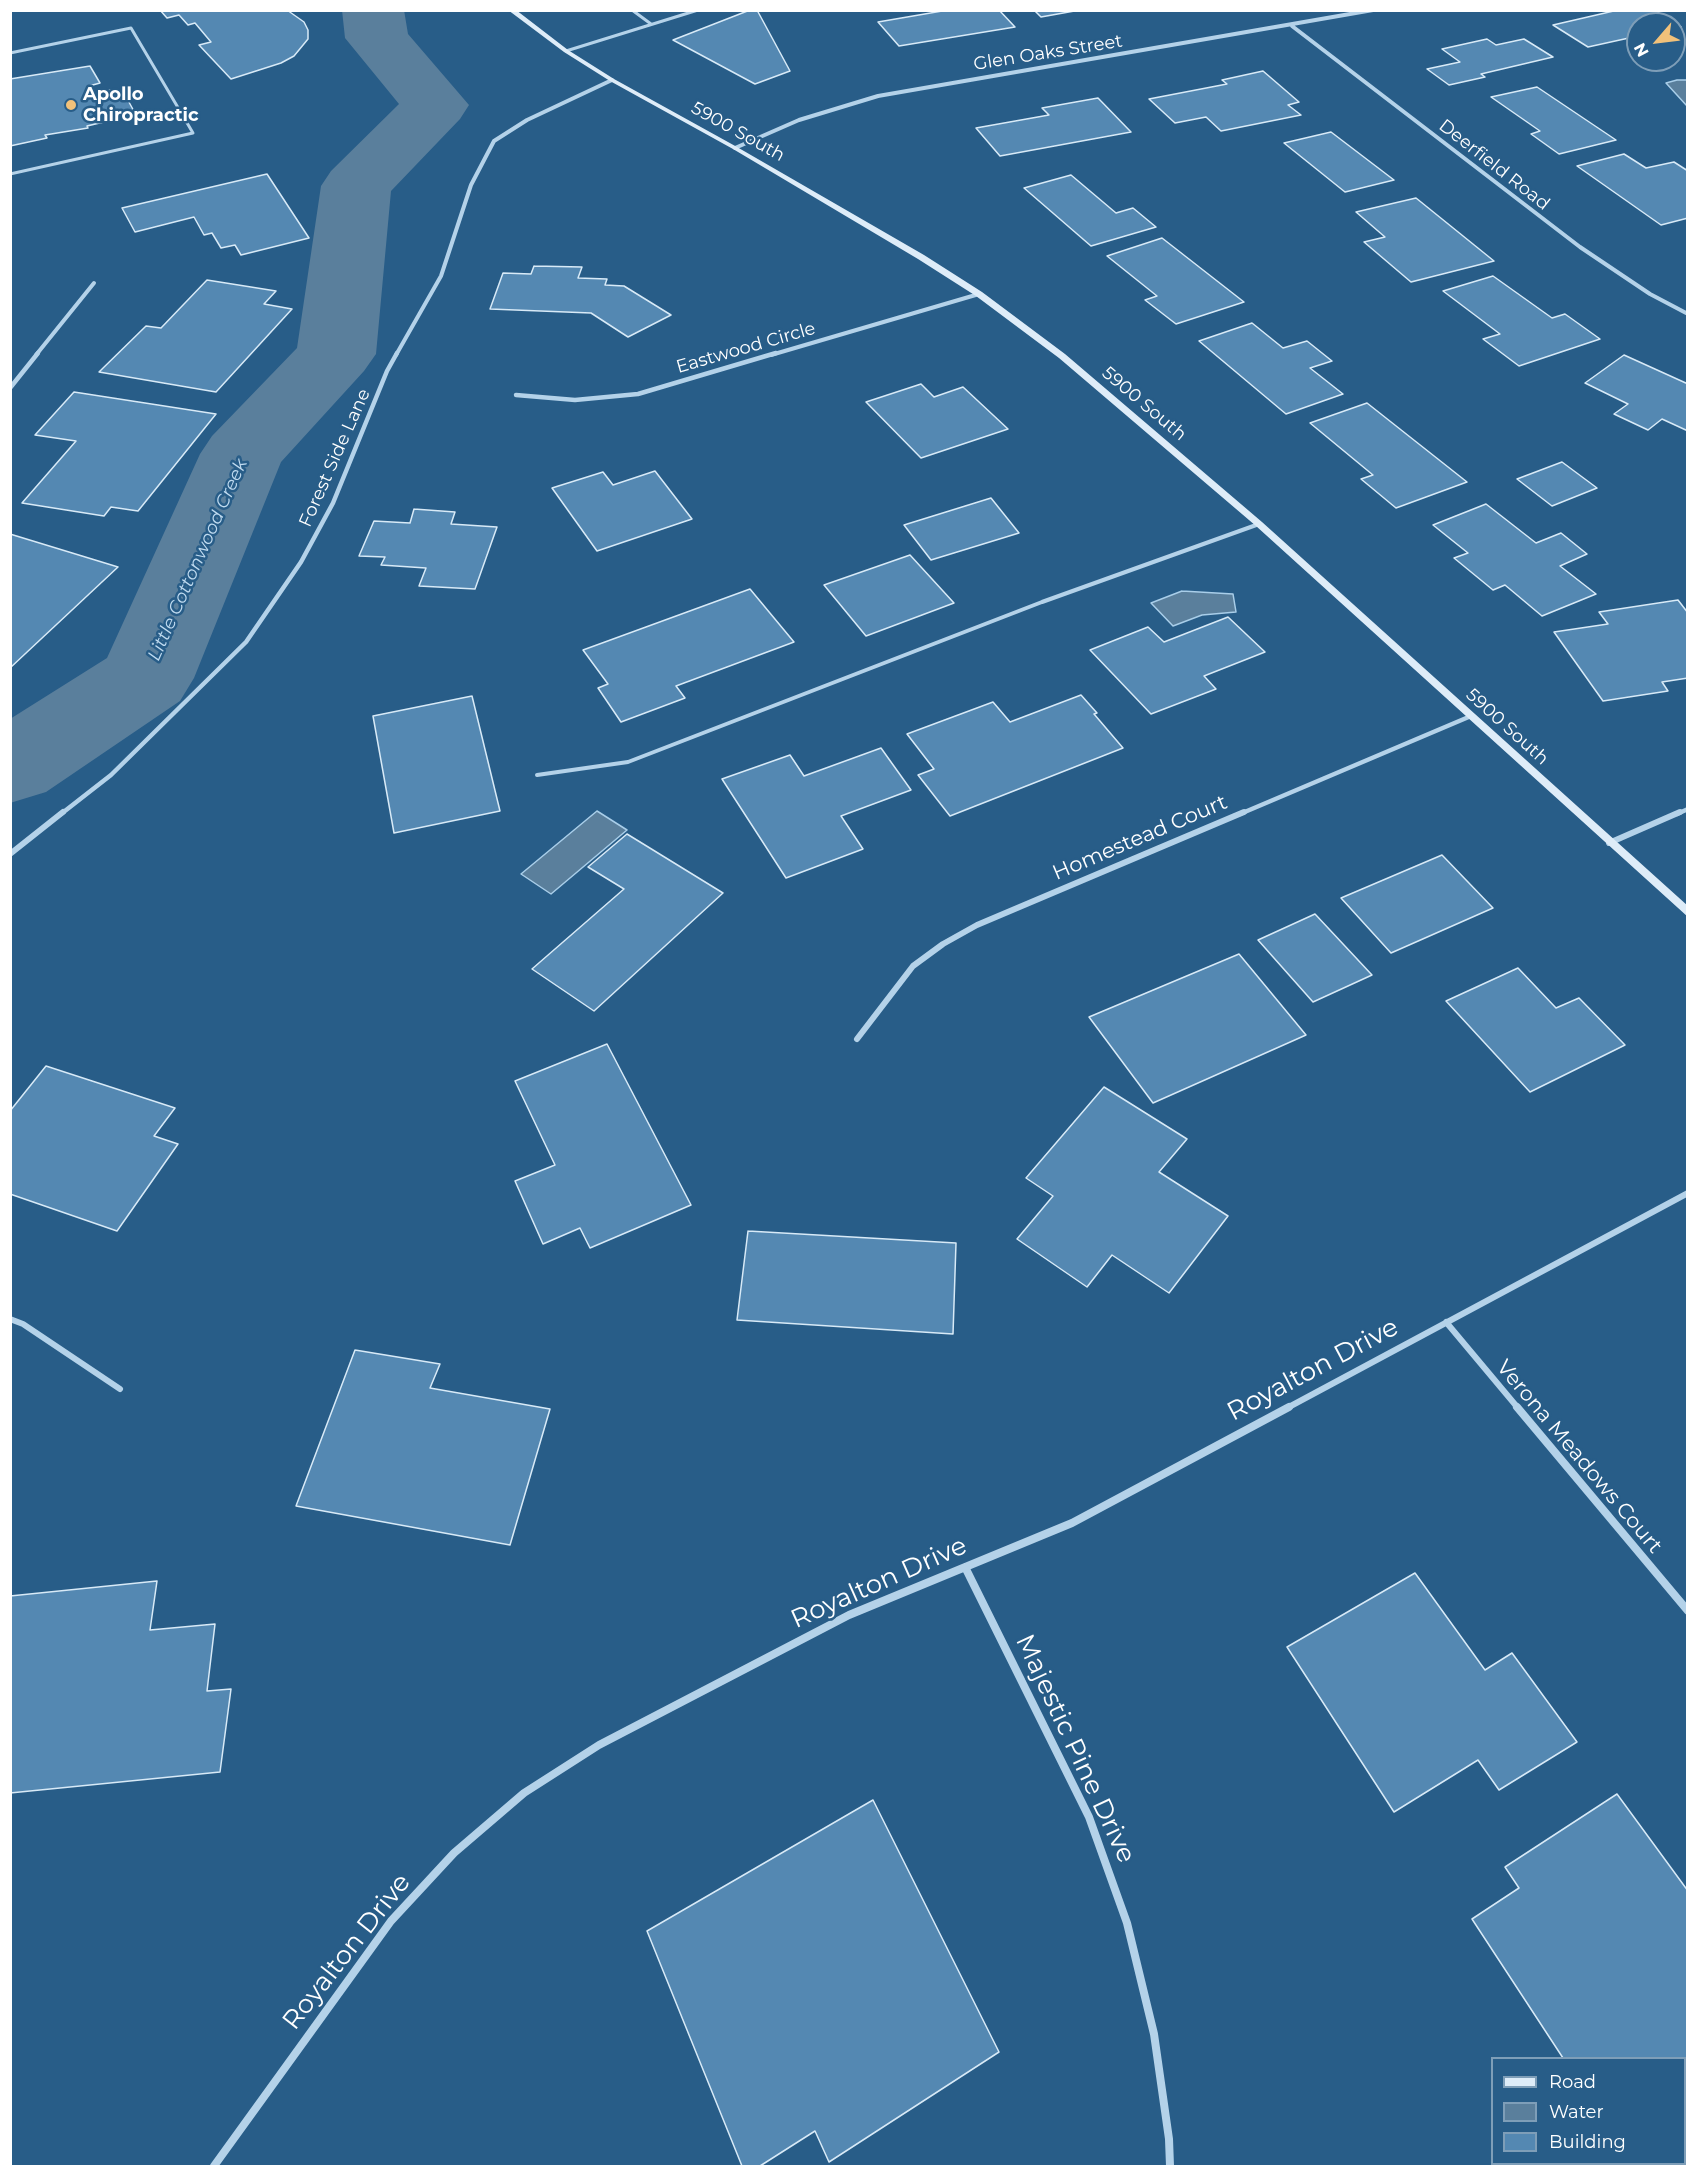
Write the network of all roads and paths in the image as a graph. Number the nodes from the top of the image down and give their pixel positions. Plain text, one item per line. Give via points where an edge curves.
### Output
1 (511, 10) edge
2 (632, 10) edge
3 (698, 10) edge
4 (1373, 10) edge
5 (651, 24) junction
6 (1292, 26) junction
7 (566, 51) junction
8 (10, 53) edge
9 (612, 81) junction
10 (735, 148) junction
11 (10, 174) edge
12 (94, 283) dead end
13 (979, 294) junction
14 (1688, 314) edge
15 (10, 388) edge
16 (516, 395) dead end
17 (1259, 524) junction
18 (1471, 716) junction
19 (537, 775) dead end
20 (1688, 809) edge
21 (1609, 843) junction
22 (10, 854) edge
23 (1688, 913) edge
24 (857, 1039) dead end
25 (1688, 1193) edge
26 (10, 1319) edge
27 (1446, 1322) junction
28 (120, 1389) dead end
29 (965, 1567) junction
30 (1688, 1611) edge
31 (214, 2166) edge
32 (1170, 2166) edge

1 - 7 main road, 5900 South
2 - 5 lane
3 - 5 lane
4 - 6 street, Glen Oaks Street
5 - 7 lane
6 - 10 street, Glen Oaks Street via 878,96 799,120
6 - 14 street, Deerfield Road via 1613,271
7 - 9 main road, 5900 South
8 - 11 lane via 131,28 193,133
9 - 10 main road, 5900 South
9 - 22 street, Forest Side Lane via 527,120 494,141 471,185 441,276 387,371 333,503 301,562 246,642 182,707 111,775
10 - 13 main road, 5900 South
12 - 15 street
13 - 16 street, Eastwood Circle via 638,394 575,400
13 - 17 main road, 5900 South via 1062,356
17 - 18 main road, 5900 South
17 - 19 lane via 1042,602 628,762
18 - 21 main road, 5900 South
18 - 24 street, Homestead Court via 977,925 913,966
20 - 21 street
21 - 23 main road, 5900 South
25 - 27 street, Royalton Drive
26 - 28 street
27 - 29 street, Royalton Drive via 1072,1523
27 - 30 street, Verona Meadows Court
29 - 31 street, Royalton Drive via 849,1615 599,1745 524,1793 454,1853 391,1921
29 - 32 street, Majestic Pine Drive via 1089,1817 1127,1923 1154,2034

